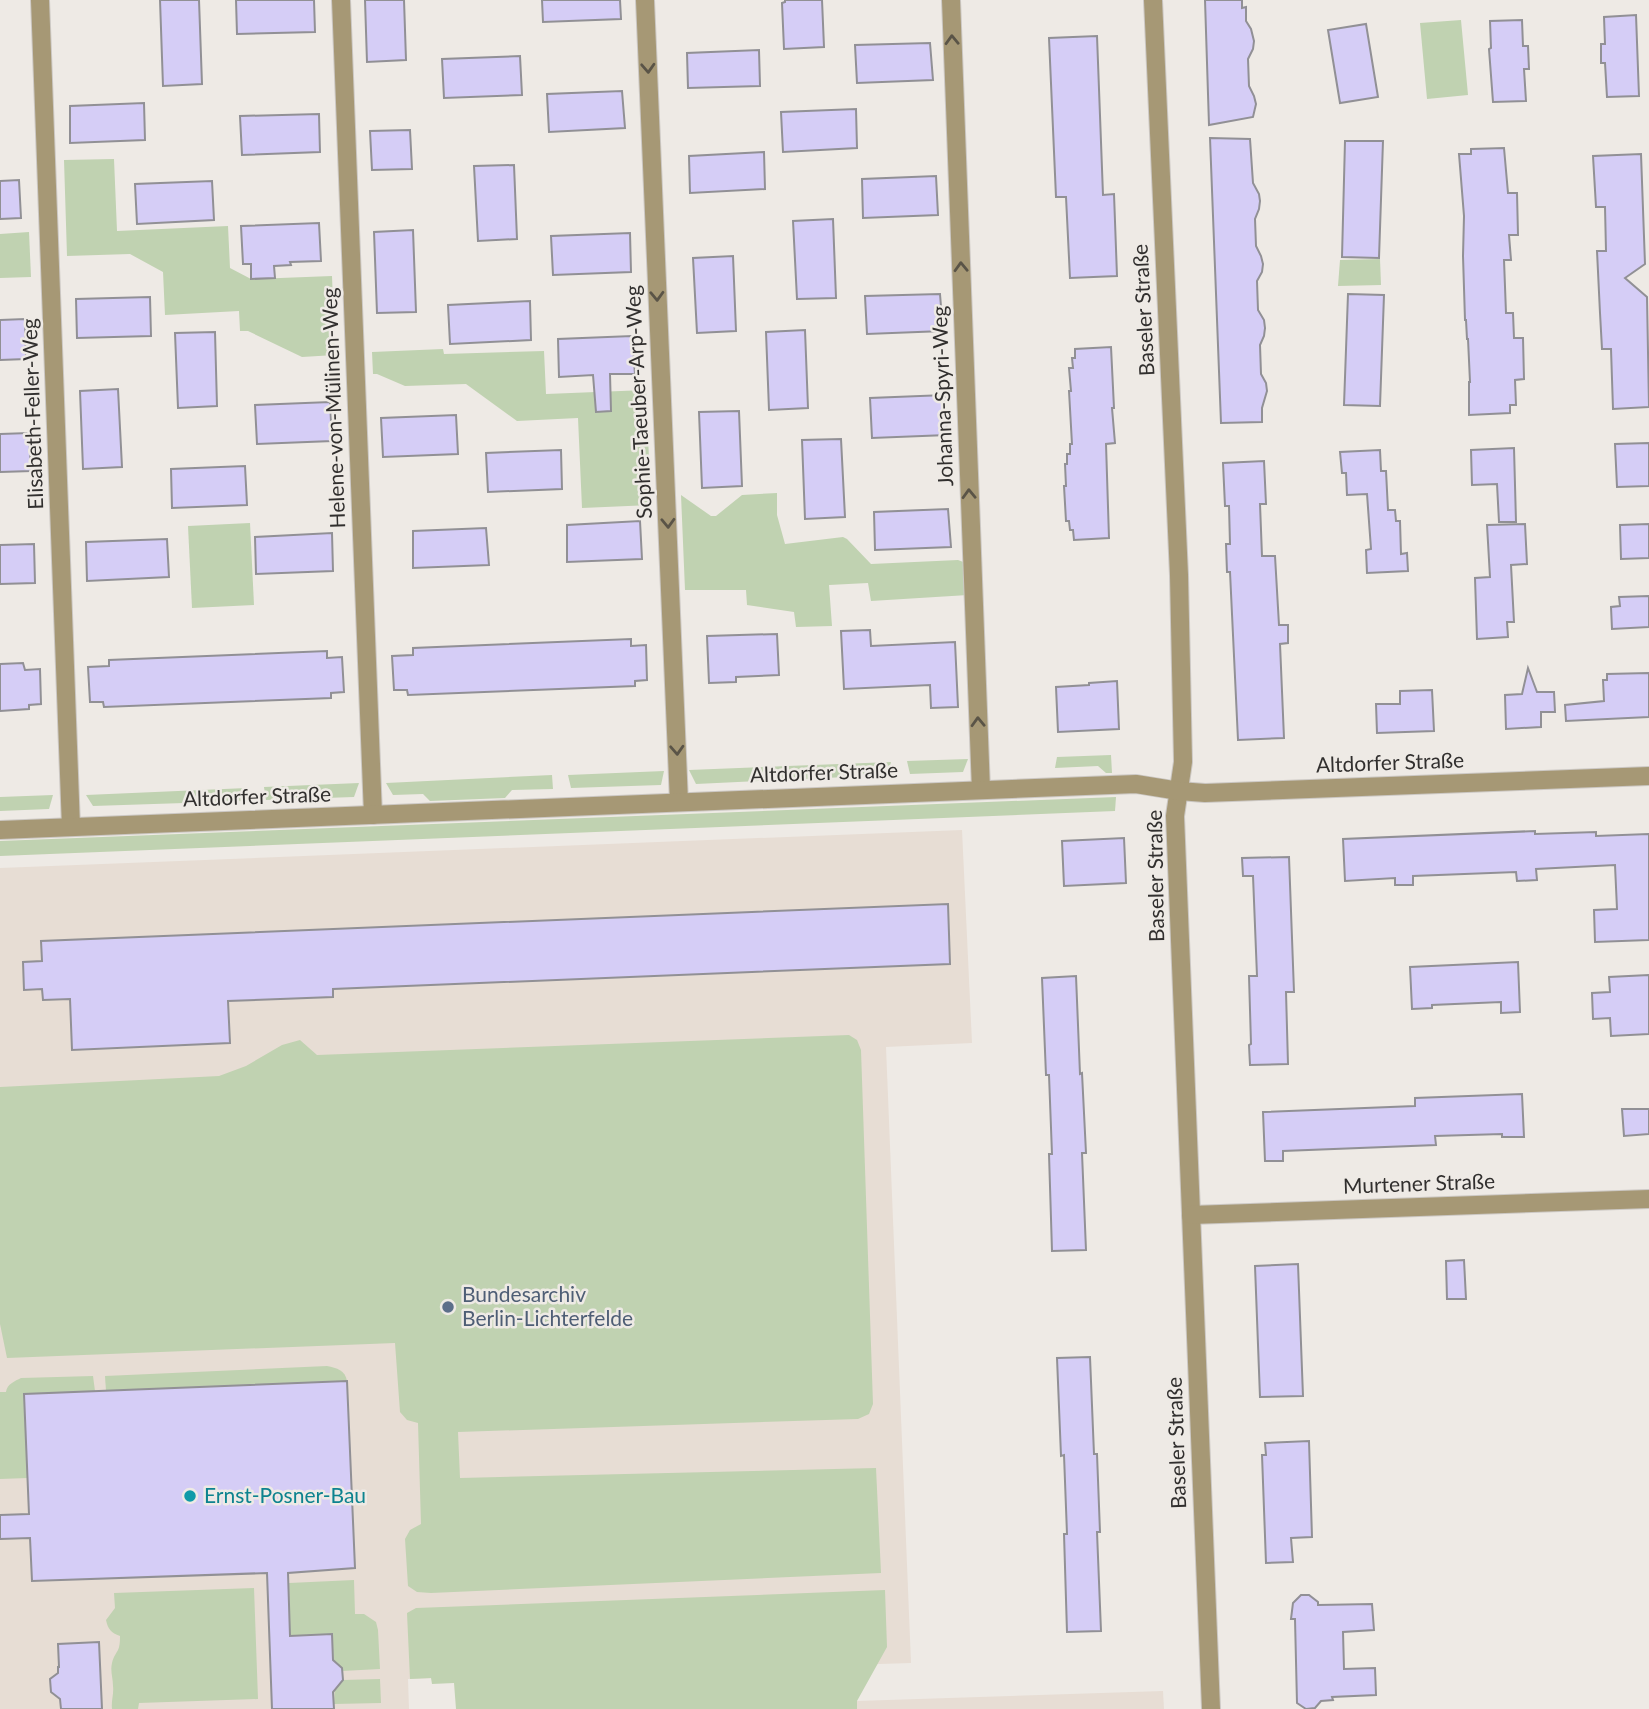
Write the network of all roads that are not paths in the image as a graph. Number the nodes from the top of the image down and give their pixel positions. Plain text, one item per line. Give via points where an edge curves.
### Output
1 (40, 0) edge
2 (341, 0) edge
3 (645, 0) edge
4 (951, 0) edge
5 (1153, 0) edge
6 (1649, 776) edge
7 (981, 790) junction
8 (1178, 791) junction
9 (678, 802) junction
10 (373, 815) junction
11 (71, 827) junction
12 (0, 830) edge
13 (1649, 1199) edge
14 (1191, 1215) junction
15 (1211, 1709) edge

1 - 11 street, Elisabeth-Feller-Weg
2 - 10 street, Helene-von-Mülinen-Weg
3 -> 9 street, Sophie-Taeuber-Arp-Weg
7 -> 4 street, Johanna-Spyri-Weg
5 - 8 street, Baseler Straße via 1179,575 1183,762
6 - 8 street, Altdorfer Straße
7 - 8 street, Altdorfer Straße via 1136,783
7 - 9 street, Altdorfer Straße
8 - 14 street, Baseler Straße via 1175,816
9 - 10 street, Altdorfer Straße
10 - 11 street, Altdorfer Straße
11 - 12 street, Altdorfer Straße
13 - 14 street, Murtener Straße
14 - 15 street, Baseler Straße

